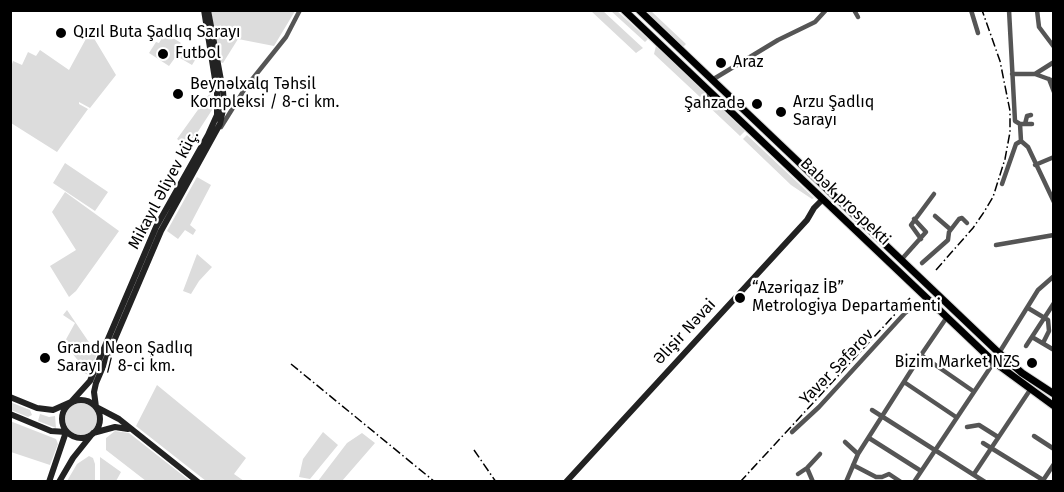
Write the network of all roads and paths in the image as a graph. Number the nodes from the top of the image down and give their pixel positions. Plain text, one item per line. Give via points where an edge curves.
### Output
1 (204, 10) edge
2 (208, 10) edge
3 (300, 10) edge
4 (624, 10) edge
5 (639, 10) edge
6 (826, 10) edge
7 (854, 10) edge
8 (971, 10) edge
9 (1009, 10) edge
10 (1037, 10) edge
11 (858, 17) dead end
12 (978, 33) dead end
13 (1053, 47) edge
14 (1053, 62) edge
15 (1012, 74) junction
16 (1035, 74) junction
17 (712, 80) junction
18 (1051, 80) edge
19 (711, 92) junction
20 (1053, 92) edge
21 (700, 103) dead end
22 (224, 105) junction
23 (233, 107) junction
24 (1031, 115) dead end
25 (222, 116) junction
26 (214, 122) junction
27 (1023, 124) junction
28 (1032, 124) dead end
29 (213, 138) junction
30 (1021, 141) junction
31 (1053, 157) edge
32 (1035, 165) junction
33 (1002, 184) dead end
34 (934, 194) dead end
35 (823, 199) junction
36 (1053, 201) edge
37 (935, 216) dead end
38 (914, 219) junction
39 (967, 223) dead end
40 (950, 229) junction
41 (1053, 235) edge
42 (921, 239) junction
43 (996, 245) dead end
44 (901, 260) junction
45 (922, 263) dead end
46 (1053, 276) edge
47 (929, 300) junction
48 (1053, 303) edge
49 (1028, 308) junction
50 (947, 317) junction
51 (1045, 317) junction
52 (1032, 337) junction
53 (1043, 344) junction
54 (1026, 346) dead end
55 (1053, 350) edge
56 (999, 353) junction
57 (921, 355) junction
58 (994, 362) junction
59 (904, 382) junction
60 (1030, 390) junction
61 (973, 391) junction
62 (1053, 394) edge
63 (10, 397) edge
64 (70, 402) junction
65 (30, 405) junction
66 (1053, 406) edge
67 (96, 407) junction
68 (872, 410) dead end
69 (10, 414) edge
70 (883, 416) junction
71 (956, 417) junction
72 (24, 419) junction
73 (967, 427) dead end
74 (131, 430) junction
75 (51, 431) junction
76 (66, 432) junction
77 (792, 432) dead end
78 (93, 434) junction
79 (1034, 436) dead end
80 (869, 438) junction
81 (998, 438) junction
82 (845, 442) dead end
83 (983, 443) dead end
84 (62, 447) junction
85 (991, 448) junction
86 (935, 449) junction
87 (1053, 449) edge
88 (820, 454) dead end
89 (858, 454) junction
90 (1053, 464) edge
91 (854, 465) junction
92 (807, 468) junction
93 (921, 471) junction
94 (798, 474) dead end
95 (974, 474) junction
96 (1042, 481) edge
97 (49, 482) edge
98 (59, 482) edge
99 (198, 482) edge
100 (566, 482) edge
101 (813, 482) edge
102 (846, 482) edge
103 (901, 482) edge
104 (914, 482) edge
105 (985, 482) edge

1 - 26 main road, Mikayıl Əliyev küç. via 217,92
2 - 22 main road
3 - 23 street via 288,34
4 - 19 main road, Babək prospekti
5 - 17 main road, Babək prospekti
6 - 17 street via 815,22
7 - 11 street
8 - 12 street
9 - 15 street
10 - 13 street via 1039,27
14 - 16 street
15 - 16 street
15 - 27 street via 1015,121
16 - 18 street
17 - 44 main road, Babək prospekti
18 - 20 street
19 - 21 street
19 - 35 main road, Babək prospekti
22 - 23 street
22 - 25 main road
23 - 25 street
23 - 29 street
24 - 27 street
25 - 26 street
25 - 29 main road
26 - 64 main road, Mikayıl Əliyev küç. via 156,227 90,381
27 - 28 street
27 - 30 street
29 - 67 main road via 152,250 96,383
30 - 32 street via 1028,147
30 - 33 street via 1016,144
31 - 32 street
32 - 36 street
34 - 38 street
35 - 47 main road, Babək prospekti
35 - 100 main road, Əlişir Nəvai
37 - 40 street
38 - 42 street via 911,228
38 - 42 street via 926,230
39 - 40 street via 959,219
40 - 45 street via 948,240
41 - 43 street
42 - 44 street
44 - 56 main road, Babək prospekti
46 - 49 street via 1038,290
47 - 50 main road, Babək prospekti
47 - 77 street, Yavər Səfərov via 910,308
48 - 51 street
49 - 51 street
49 - 56 street
50 - 57 street
50 - 58 main road, Babək prospekti
51 - 52 street
51 - 53 street via 1049,331
52 - 53 street
52 - 54 street
53 - 55 street
56 - 62 main road, Babək prospekti
57 - 59 street
57 - 61 street
58 - 60 main road, Babək prospekti
58 - 61 street
59 - 70 street
59 - 71 street
60 - 66 main road, Babək prospekti
60 - 81 street
61 - 71 street
63 - 65 main road
64 - 65 main road via 48,410
64 - 67 main road via 84,400
64 - 76 main road via 62,416
65 - 72 main road via 36,416
67 - 74 main road
67 - 78 main road via 100,418
68 - 70 street
69 - 72 main road
70 - 80 street
70 - 86 street
71 - 86 street
72 - 75 main road
73 - 81 street via 979,425
74 - 78 main road via 115,427
74 - 99 main road
75 - 76 main road
75 - 84 main road via 61,440
76 - 78 main road via 76,438
76 - 84 main road
78 - 98 main road
79 - 87 street
80 - 89 street
80 - 93 street
81 - 85 street
82 - 89 street
83 - 85 street
84 - 97 main road
85 - 95 street
85 - 96 street
86 - 93 street
86 - 95 street
88 - 92 street
89 - 91 street
90 - 96 street
91 - 102 street
91 - 103 street via 878,478 889,474
92 - 94 street
92 - 101 street
93 - 104 street
95 - 105 street

